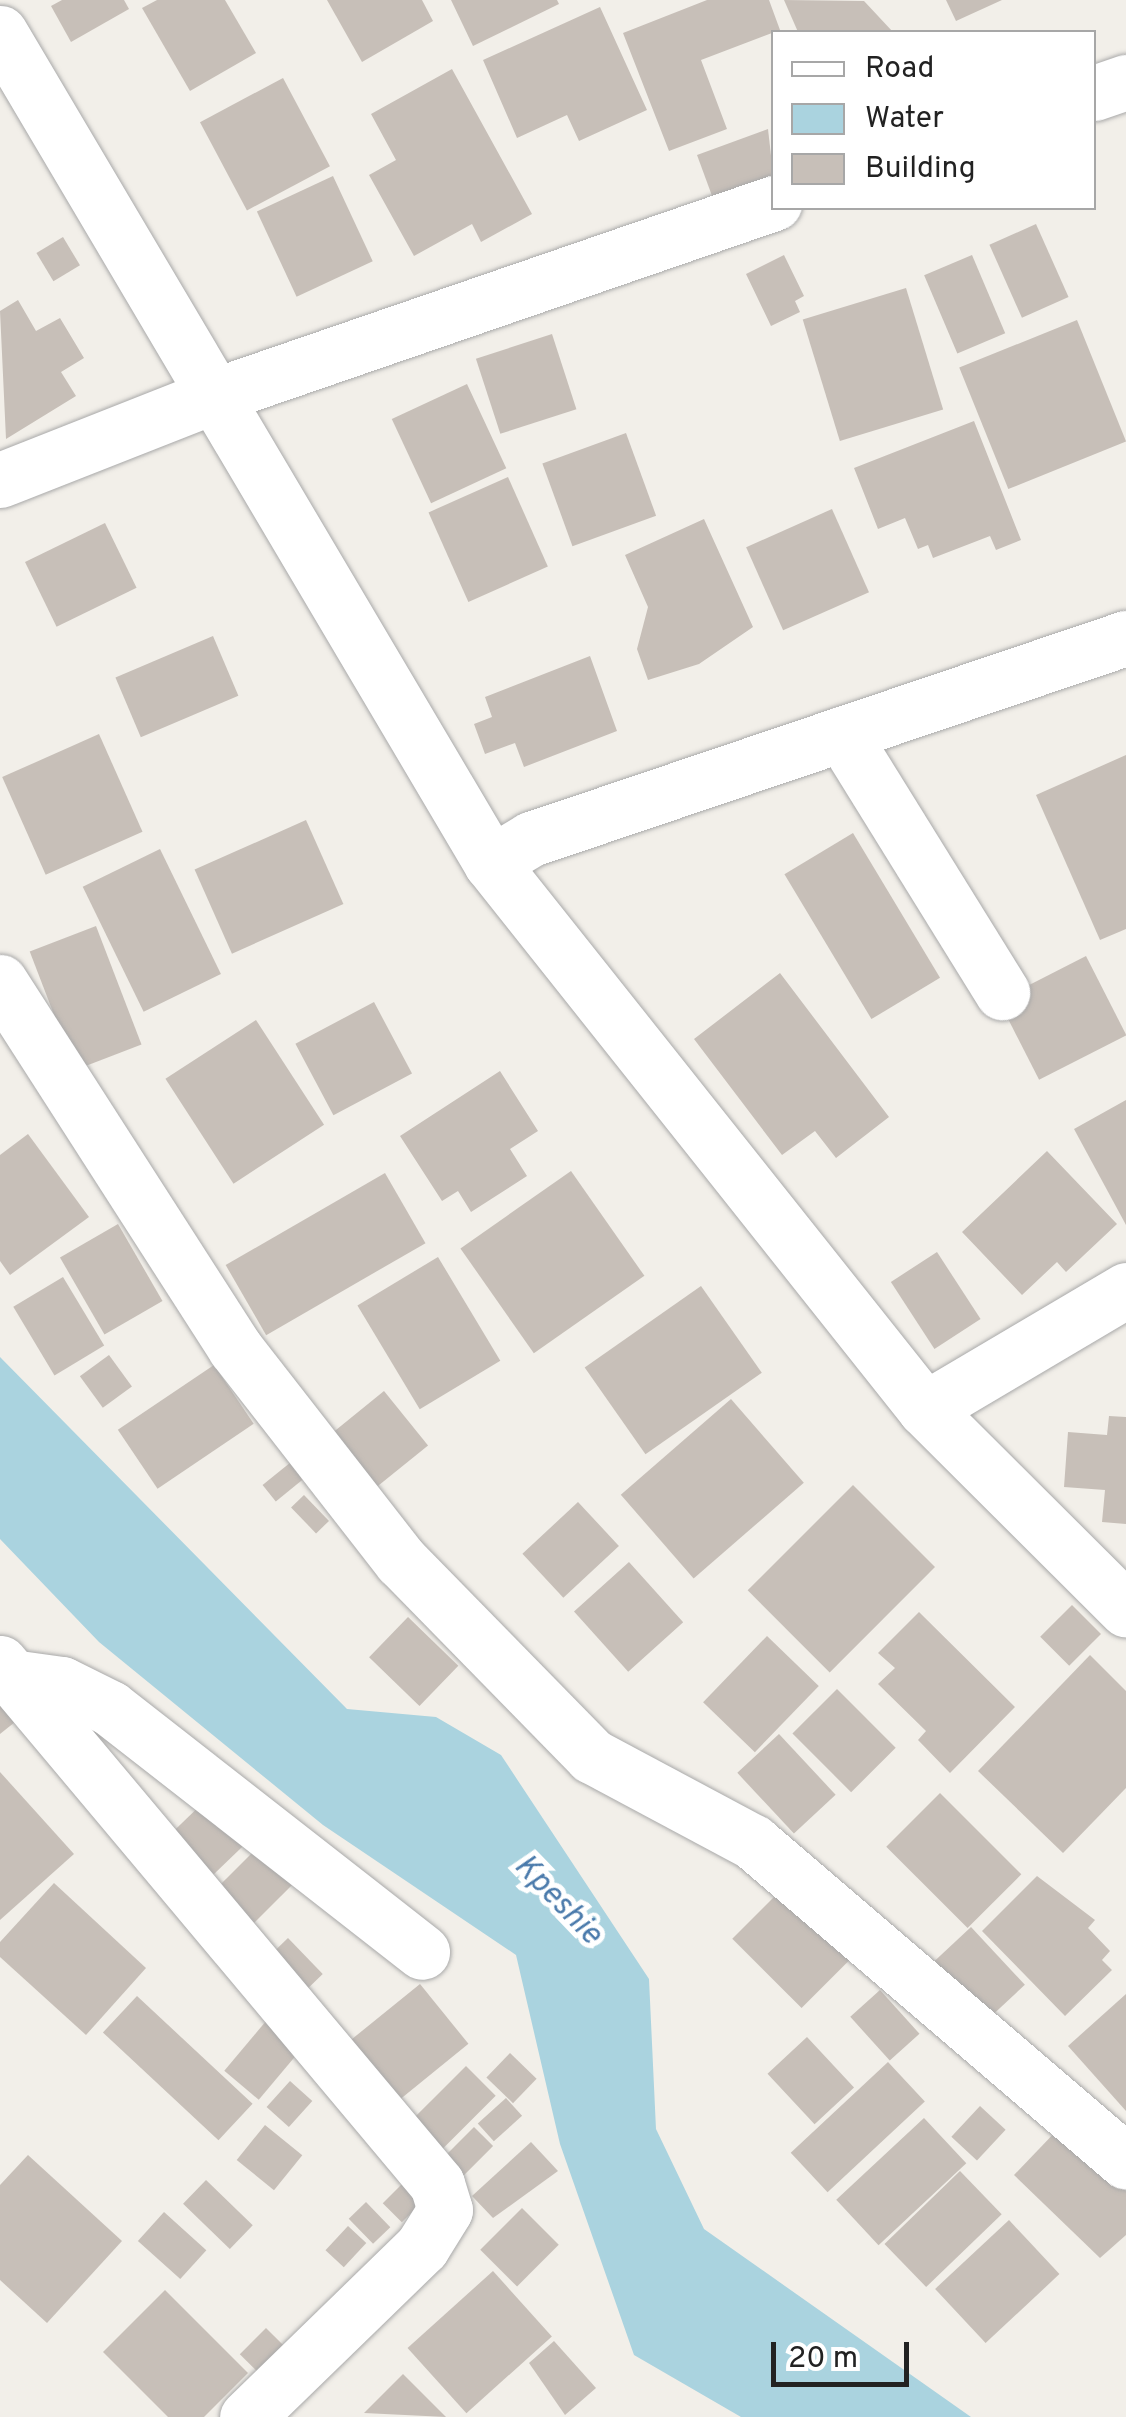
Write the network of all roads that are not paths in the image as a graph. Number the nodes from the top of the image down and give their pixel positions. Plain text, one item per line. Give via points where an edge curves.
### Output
1 (0, 33) edge
2 (1126, 82) edge
3 (1096, 92) edge
4 (771, 204) edge
5 (208, 398) junction
6 (0, 480) edge
7 (1126, 638) edge
8 (842, 734) junction
9 (491, 863) junction
10 (0, 982) edge
11 (1002, 992) dead end
12 (1126, 1290) edge
13 (924, 1409) junction
14 (1126, 1609) edge
15 (6, 1670) edge
16 (422, 1952) dead end
17 (1126, 2162) edge
18 (247, 2417) edge

1 - 5 street
2 - 3 street
4 - 5 street
5 - 6 street
5 - 9 street
7 - 8 street
8 - 9 street via 531,839
8 - 11 street
9 - 13 street
10 - 17 street via 235,1348 400,1562 592,1756 753,1842
12 - 13 street
13 - 14 street
15 - 16 street via 62,1684 110,1708
15 - 18 street via 376,2106 441,2197 445,2210 422,2247

